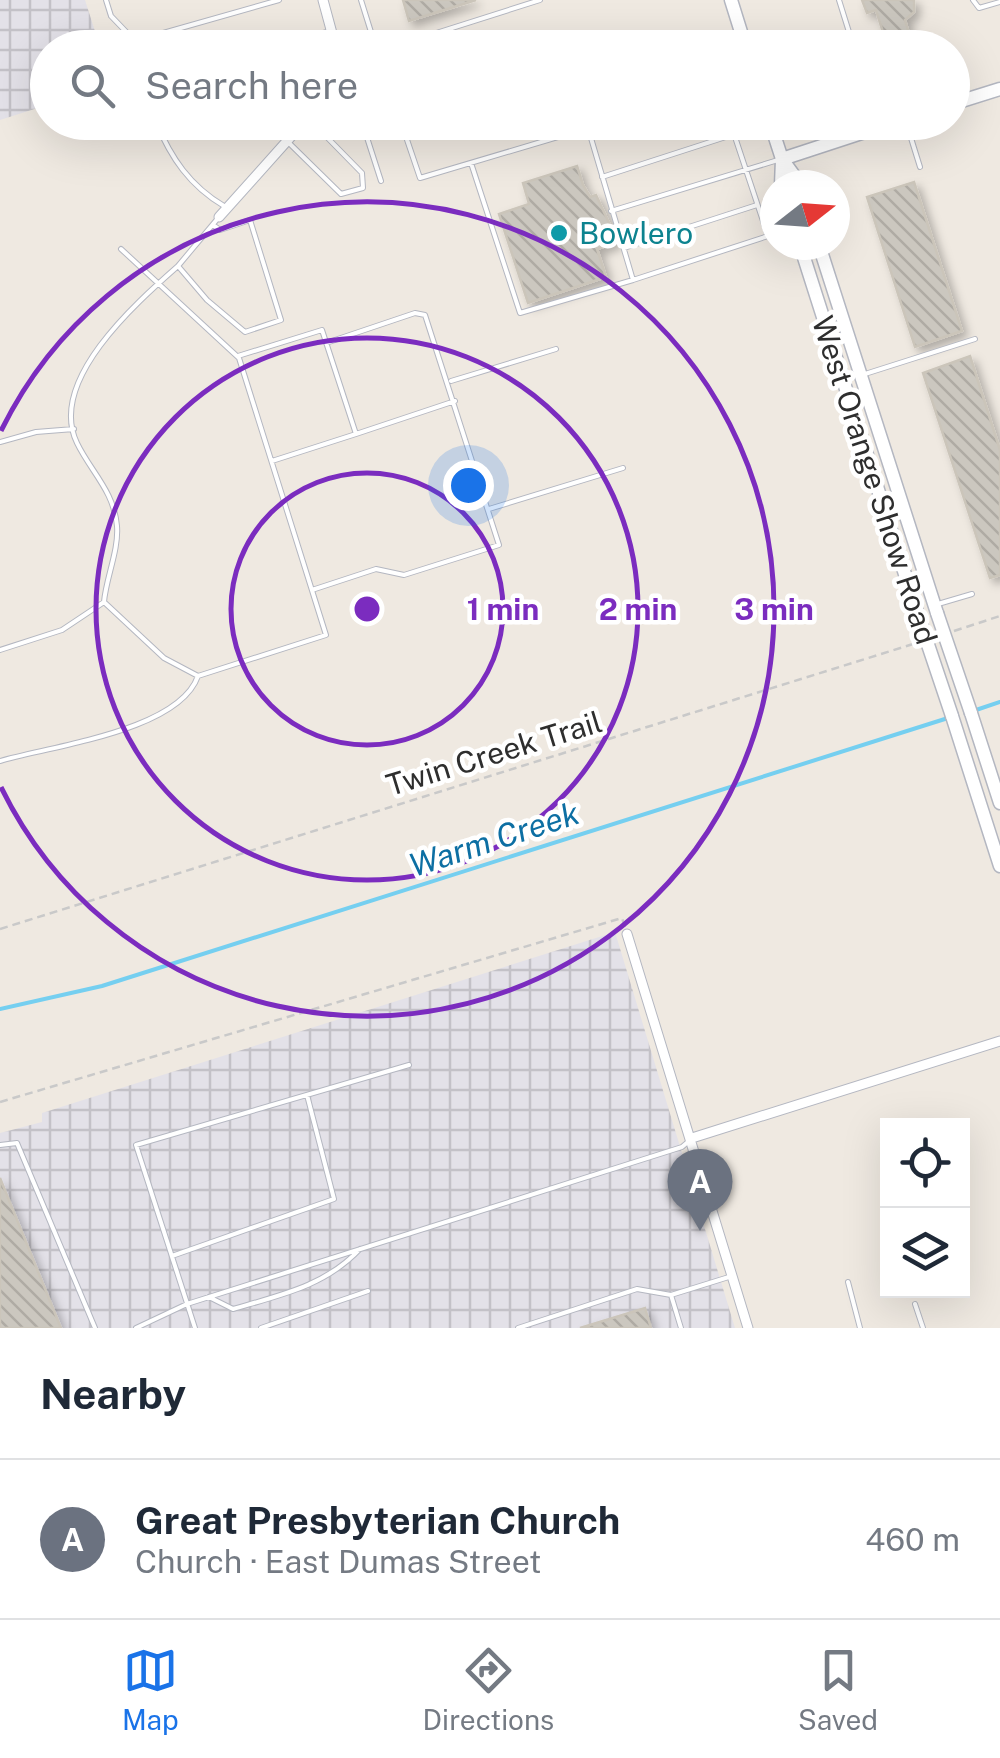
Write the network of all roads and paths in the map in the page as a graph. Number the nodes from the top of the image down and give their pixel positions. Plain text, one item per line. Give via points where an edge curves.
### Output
1 (106, 0) edge
2 (279, 0) edge
3 (323, 0) edge
4 (361, 0) edge
5 (540, 0) edge
6 (839, 0) edge
7 (973, 0) edge
8 (737, 2) edge
9 (1000, 2) edge
10 (125, 30) edge
11 (171, 30) edge
12 (332, 30) edge
13 (370, 30) edge
14 (446, 30) edge
15 (742, 30) edge
16 (848, 30) edge
17 (1000, 90) edge
18 (970, 99) edge
19 (166, 140) edge
20 (324, 140) edge
21 (367, 140) edge
22 (407, 140) edge
23 (548, 140) edge
24 (591, 140) edge
25 (717, 140) edge
26 (738, 140) edge
27 (776, 140) edge
28 (834, 140) edge
29 (912, 140) edge
30 (288, 142) joint
31 (782, 158) junction
32 (471, 163) junction
33 (920, 167) dead end
34 (747, 169) junction
35 (782, 170) edge
36 (790, 170) edge
37 (600, 177) junction
38 (380, 181) dead end
39 (757, 205) junction
40 (228, 208) junction
41 (611, 211) junction
42 (216, 221) junction
43 (623, 248) junction
44 (122, 249) dead end
45 (805, 260) edge
46 (824, 260) edge
47 (178, 266) junction
48 (633, 280) junction
49 (160, 283) junction
50 (976, 339) dead end
51 (326, 342) junction
52 (556, 349) dead end
53 (238, 356) junction
54 (861, 375) junction
55 (449, 382) junction
56 (455, 401) junction
57 (74, 429) junction
58 (356, 434) junction
59 (0, 442) edge
60 (272, 461) junction
61 (623, 468) dead end
62 (488, 509) junction
63 (312, 590) junction
64 (972, 594) dead end
65 (104, 602) junction
66 (936, 609) junction
67 (1000, 616) edge
68 (944, 634) dead end
69 (924, 640) dead end
70 (0, 650) edge
71 (198, 676) junction
72 (0, 761) edge
73 (1000, 804) edge
74 (1000, 866) edge
75 (0, 928) edge
76 (627, 934) joint
77 (1000, 1041) edge
78 (409, 1065) dead end
79 (308, 1095) junction
80 (0, 1102) edge
81 (692, 1138) junction
82 (0, 1145) edge
83 (362, 1246) junction
84 (172, 1256) junction
85 (732, 1276) junction
86 (848, 1282) dead end
87 (368, 1290) dead end
88 (671, 1295) junction
89 (209, 1296) junction
90 (187, 1304) junction
91 (915, 1304) dead end
92 (95, 1328) edge
93 (136, 1328) edge
94 (195, 1328) edge
95 (261, 1328) edge
96 (518, 1328) edge
97 (681, 1328) edge
98 (748, 1328) edge
99 (860, 1328) edge
100 (923, 1328) edge

1 - 10 lane
2 - 11 lane
3 - 12 street
4 - 13 lane
5 - 14 lane
6 - 16 lane
7 - 9 lane via 979,8
8 - 15 main road
17 - 18 main road
19 - 40 lane via 188,178
20 - 30 lane via 362,173 363,188 342,194
21 - 38 lane
22 - 32 lane via 420,178
23 - 32 lane
24 - 37 lane
25 - 37 lane
26 - 34 lane
27 - 31 main road
28 - 31 main road
29 - 33 lane
30 - 40 street
31 - 34 lane
31 - 35 main road
31 - 36 main road
32 - 48 lane via 520,314
34 - 39 lane
34 - 41 lane
37 - 41 lane
39 - 43 lane
39 - 48 lane via 768,236
40 - 42 street
41 - 43 lane
42 - 47 lane
42 - 47 lane via 220,230 250,220 281,320 245,332
43 - 48 lane
44 - 49 lane
45 - 74 main road, West Orange Show Road, bridge
46 - 54 main road, West Orange Show Road
47 - 49 lane
49 - 53 lane
49 - 57 lane via 78,377
50 - 54 lane
51 - 53 lane via 322,330
51 - 55 lane via 425,315
51 - 58 lane
52 - 55 lane
53 - 60 lane
54 - 66 main road, West Orange Show Road
55 - 56 lane
56 - 58 lane
56 - 62 lane
57 - 59 lane
57 - 65 lane via 108,489 118,528
58 - 60 lane
60 - 63 lane
61 - 62 lane
62 - 63 lane via 499,545 404,575 376,569
63 - 71 lane via 326,635
64 - 66 lane
65 - 70 lane via 62,630
65 - 71 lane via 143,641
66 - 73 main road, West Orange Show Road, bridge
67 - 68 path
69 - 75 path, Twin Creek Trail
71 - 72 lane via 186,699 166,712
76 - 80 path via 622,918
76 - 81 street
77 - 81 street
78 - 79 lane
79 - 84 lane via 334,1199
79 - 84 lane via 136,1144
81 - 83 lane via 682,1147
81 - 85 street
82 - 92 lane via 18,1143
83 - 89 lane
83 - 89 lane via 329,1278 301,1289 233,1309
84 - 90 lane
85 - 88 lane
85 - 98 street
86 - 99 lane
87 - 95 lane
88 - 96 lane via 637,1289
88 - 97 lane
89 - 90 lane
90 - 93 lane
90 - 94 lane
91 - 100 lane

